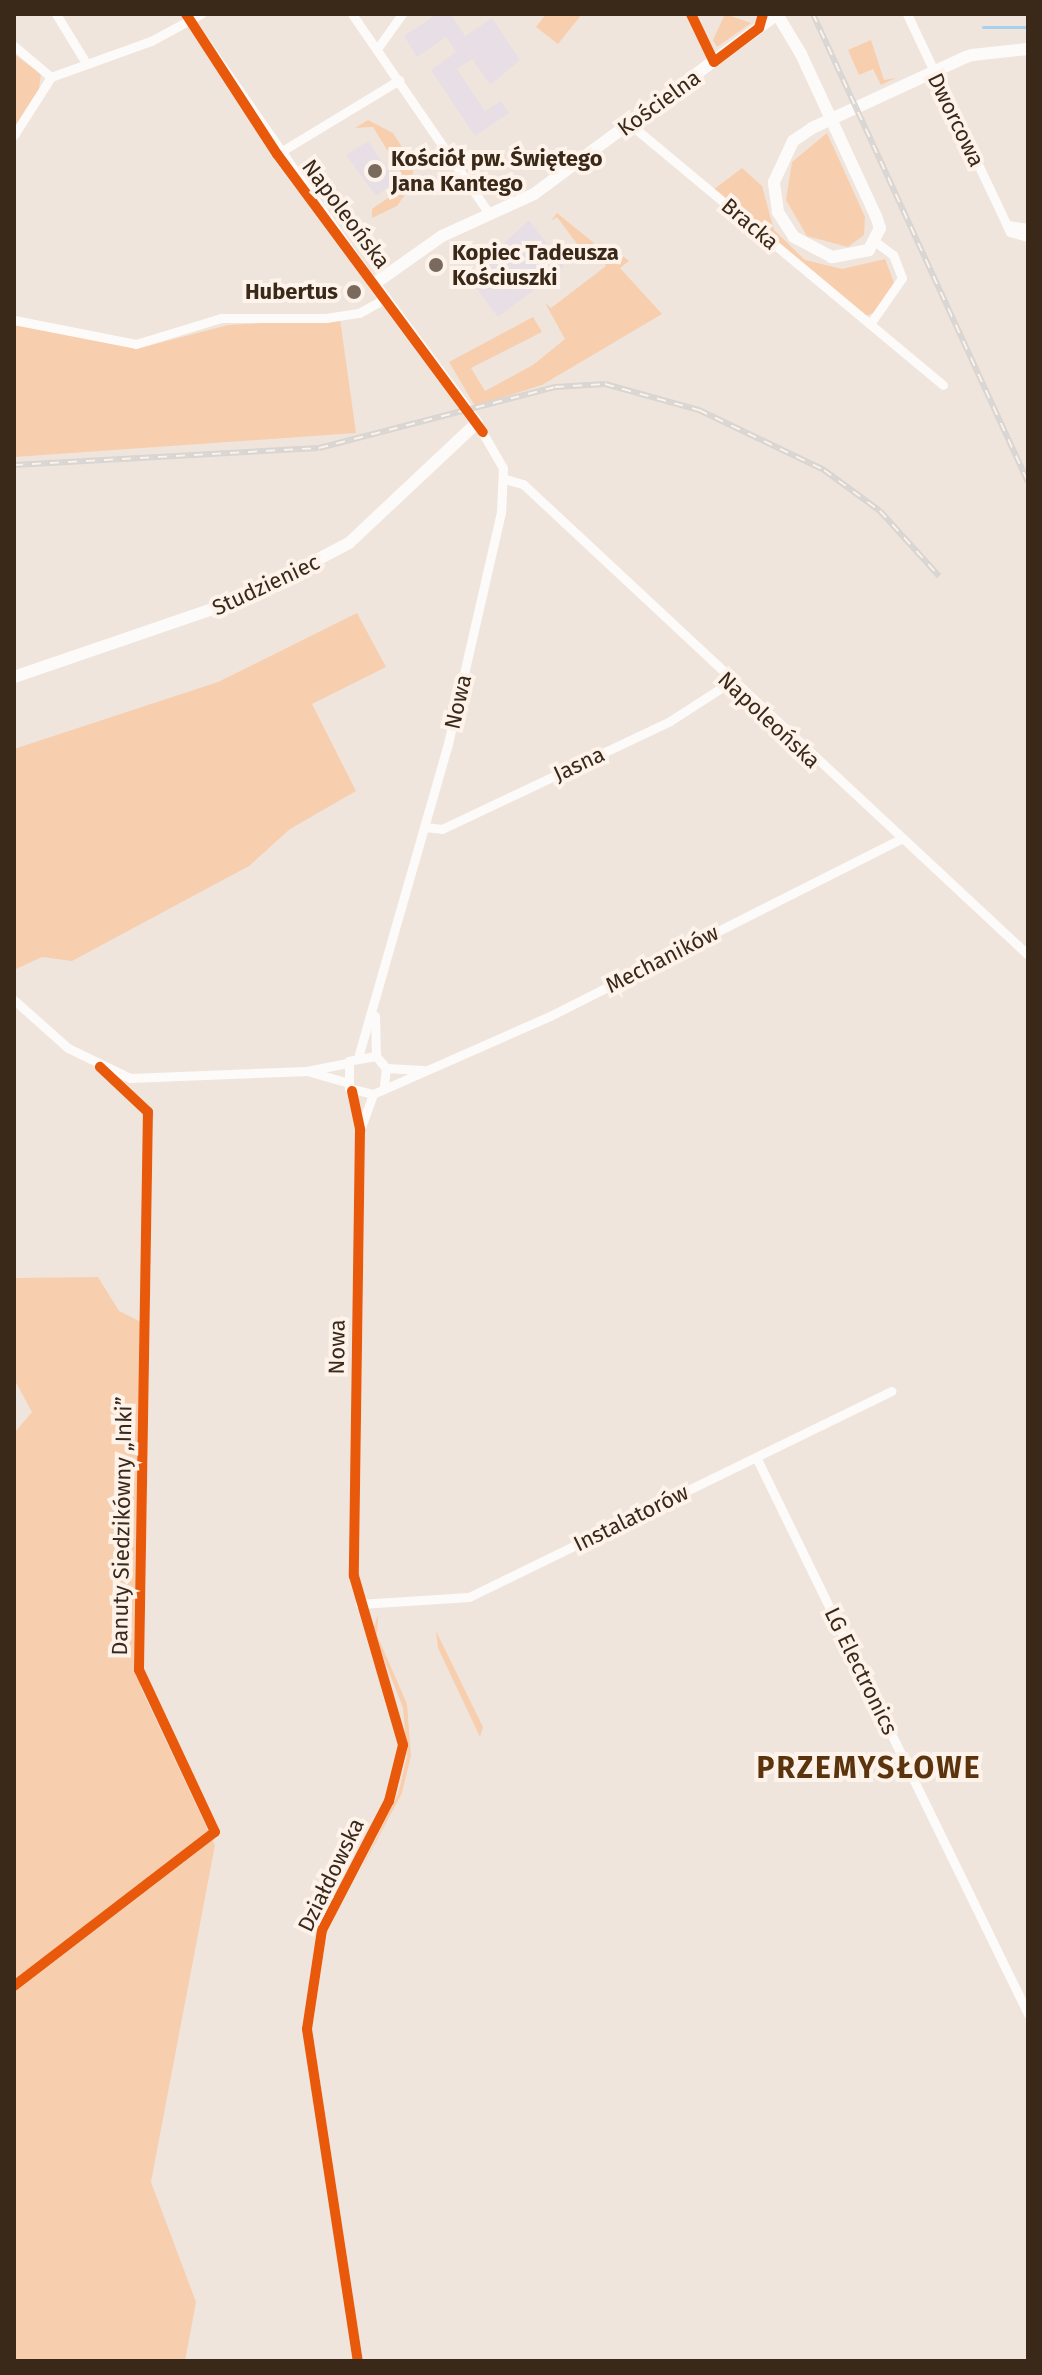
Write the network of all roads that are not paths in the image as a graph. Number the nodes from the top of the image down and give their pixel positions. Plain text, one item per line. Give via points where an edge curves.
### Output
1 (56, 14) edge
2 (201, 14) edge
3 (352, 14) edge
4 (402, 14) edge
5 (691, 14) edge
6 (777, 14) edge
7 (907, 14) edge
8 (188, 17) edge
9 (14, 46) edge
10 (377, 49) junction
11 (1028, 49) edge
12 (714, 62) junction
13 (86, 63) junction
14 (51, 77) junction
15 (399, 80) junction
16 (631, 125) junction
17 (14, 135) edge
18 (277, 154) junction
19 (490, 215) junction
20 (1007, 225) junction
21 (1028, 228) edge
22 (1028, 237) edge
23 (876, 242) junction
24 (374, 284) junction
25 (384, 299) junction
26 (14, 320) edge
27 (870, 324) junction
28 (943, 385) dead end
29 (477, 423) junction
30 (505, 479) junction
31 (14, 677) edge
32 (729, 683) junction
33 (424, 827) junction
34 (899, 840) junction
35 (1028, 955) edge
36 (14, 1000) edge
37 (375, 1016) junction
38 (359, 1054) junction
39 (376, 1056) junction
40 (349, 1061) junction
41 (100, 1067) junction
42 (386, 1068) junction
43 (423, 1070) junction
44 (307, 1071) junction
45 (349, 1086) junction
46 (384, 1086) junction
47 (373, 1094) junction
48 (360, 1130) junction
49 (892, 1391) dead end
50 (756, 1457) junction
51 (360, 1604) junction
52 (14, 1986) edge
53 (1028, 2014) edge
54 (358, 2361) edge

1 - 13 street
2 - 8 street
3 - 10 street
4 - 10 street
5 - 12 street
6 - 12 main road, Kościelna
6 - 23 main road via 876,216
7 - 20 street, Dworcowa
8 - 13 street
8 - 18 street, Napoleońska
9 - 14 street
10 - 15 street
11 - 23 main road via 966,57 812,128 789,145 776,173 774,200 785,227 832,257 860,255
12 - 16 main road, Kościelna
13 - 14 street
14 - 17 street
15 - 18 street
15 - 19 street
16 - 19 main road, Kościelna via 534,194
16 - 27 street, Bracka
18 - 24 street, Napoleońska
19 - 24 main road, Kościelna via 442,236
20 - 21 street
20 - 22 street
23 - 27 street via 893,255 902,278
24 - 25 main road, Napoleońska
25 - 26 street via 359,313 326,318 221,318 136,344
25 - 29 main road, Napoleońska
27 - 28 street, Bracka
29 - 30 street, Napoleońska
29 - 31 main road, Studzieniec via 349,543 297,575 162,631
30 - 32 street, Napoleońska via 523,484
30 - 33 street, Nowa
32 - 33 street, Jasna via 670,721 442,829
32 - 34 street, Napoleońska
33 - 37 street, Nowa
34 - 35 street, Napoleońska
34 - 43 street, Mechaników via 550,1016
36 - 41 street
37 - 38 street, Nowa
37 - 39 street, Nowa
38 - 39 street
38 - 40 street
39 - 42 street
40 - 44 street
40 - 45 street
41 - 44 street via 165,1080
41 - 52 street, Danuty Siedzikówny „Inki” via 148,1112 139,1670 215,1832
42 - 43 street
42 - 46 street
43 - 46 street, Mechaników
44 - 45 street
45 - 47 street
45 - 48 street, Nowa
46 - 47 street
47 - 48 street, Nowa
48 - 51 street, Nowa via 354,1538
49 - 50 street, Instalatorów
50 - 51 street, Instalatorów via 469,1597
50 - 53 street, LG Electronics
51 - 54 street, Działdowska via 400,1723 401,1761 322,1930 307,2029

